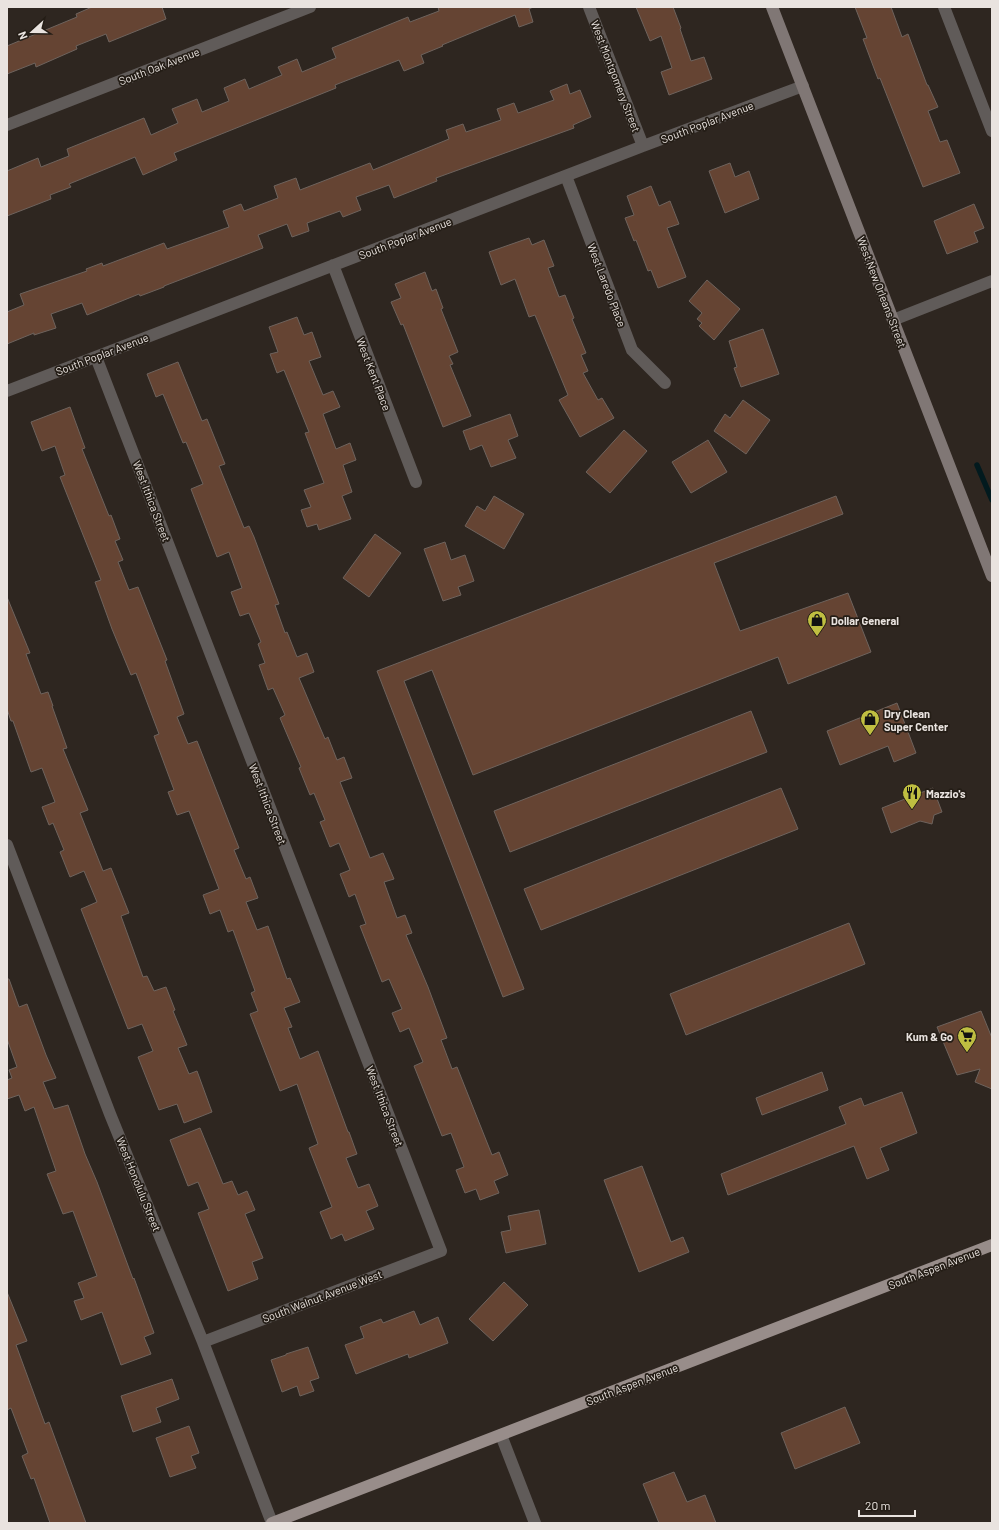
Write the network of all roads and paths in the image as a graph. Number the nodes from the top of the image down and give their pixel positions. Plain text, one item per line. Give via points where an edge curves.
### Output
1 (310, 7) edge
2 (589, 7) edge
3 (772, 7) edge
4 (944, 7) edge
5 (803, 86) junction
6 (7, 125) edge
7 (992, 131) edge
8 (643, 146) junction
9 (566, 176) junction
10 (333, 265) junction
11 (992, 281) edge
12 (893, 320) junction
13 (96, 357) junction
14 (665, 383) dead end
15 (7, 391) edge
16 (416, 482) dead end
17 (992, 576) edge
18 (8, 851) edge
19 (992, 1246) edge
20 (441, 1251) joint
21 (203, 1342) junction
22 (501, 1435) junction
23 (272, 1523) edge
24 (535, 1523) edge

1 - 6 street, South Oak Avenue
2 - 8 street, West Montgomery Street
3 - 5 main road, West New Orleans Street
4 - 7 street
5 - 8 street, South Poplar Avenue
5 - 12 main road, West New Orleans Street
8 - 9 street, South Poplar Avenue
9 - 10 street, South Poplar Avenue
9 - 14 street, West Laredo Place via 632,350
10 - 13 street, South Poplar Avenue
10 - 16 street, West Kent Place
11 - 12 street
12 - 17 main road, West New Orleans Street
13 - 15 street, South Poplar Avenue
13 - 20 street, West Ithica Street
18 - 21 street, West Honolulu Street via 110,1114
19 - 22 main road, South Aspen Avenue
20 - 21 street, South Walnut Avenue West
21 - 23 street, West Honolulu Street
22 - 23 main road, South Aspen Avenue
22 - 24 street

